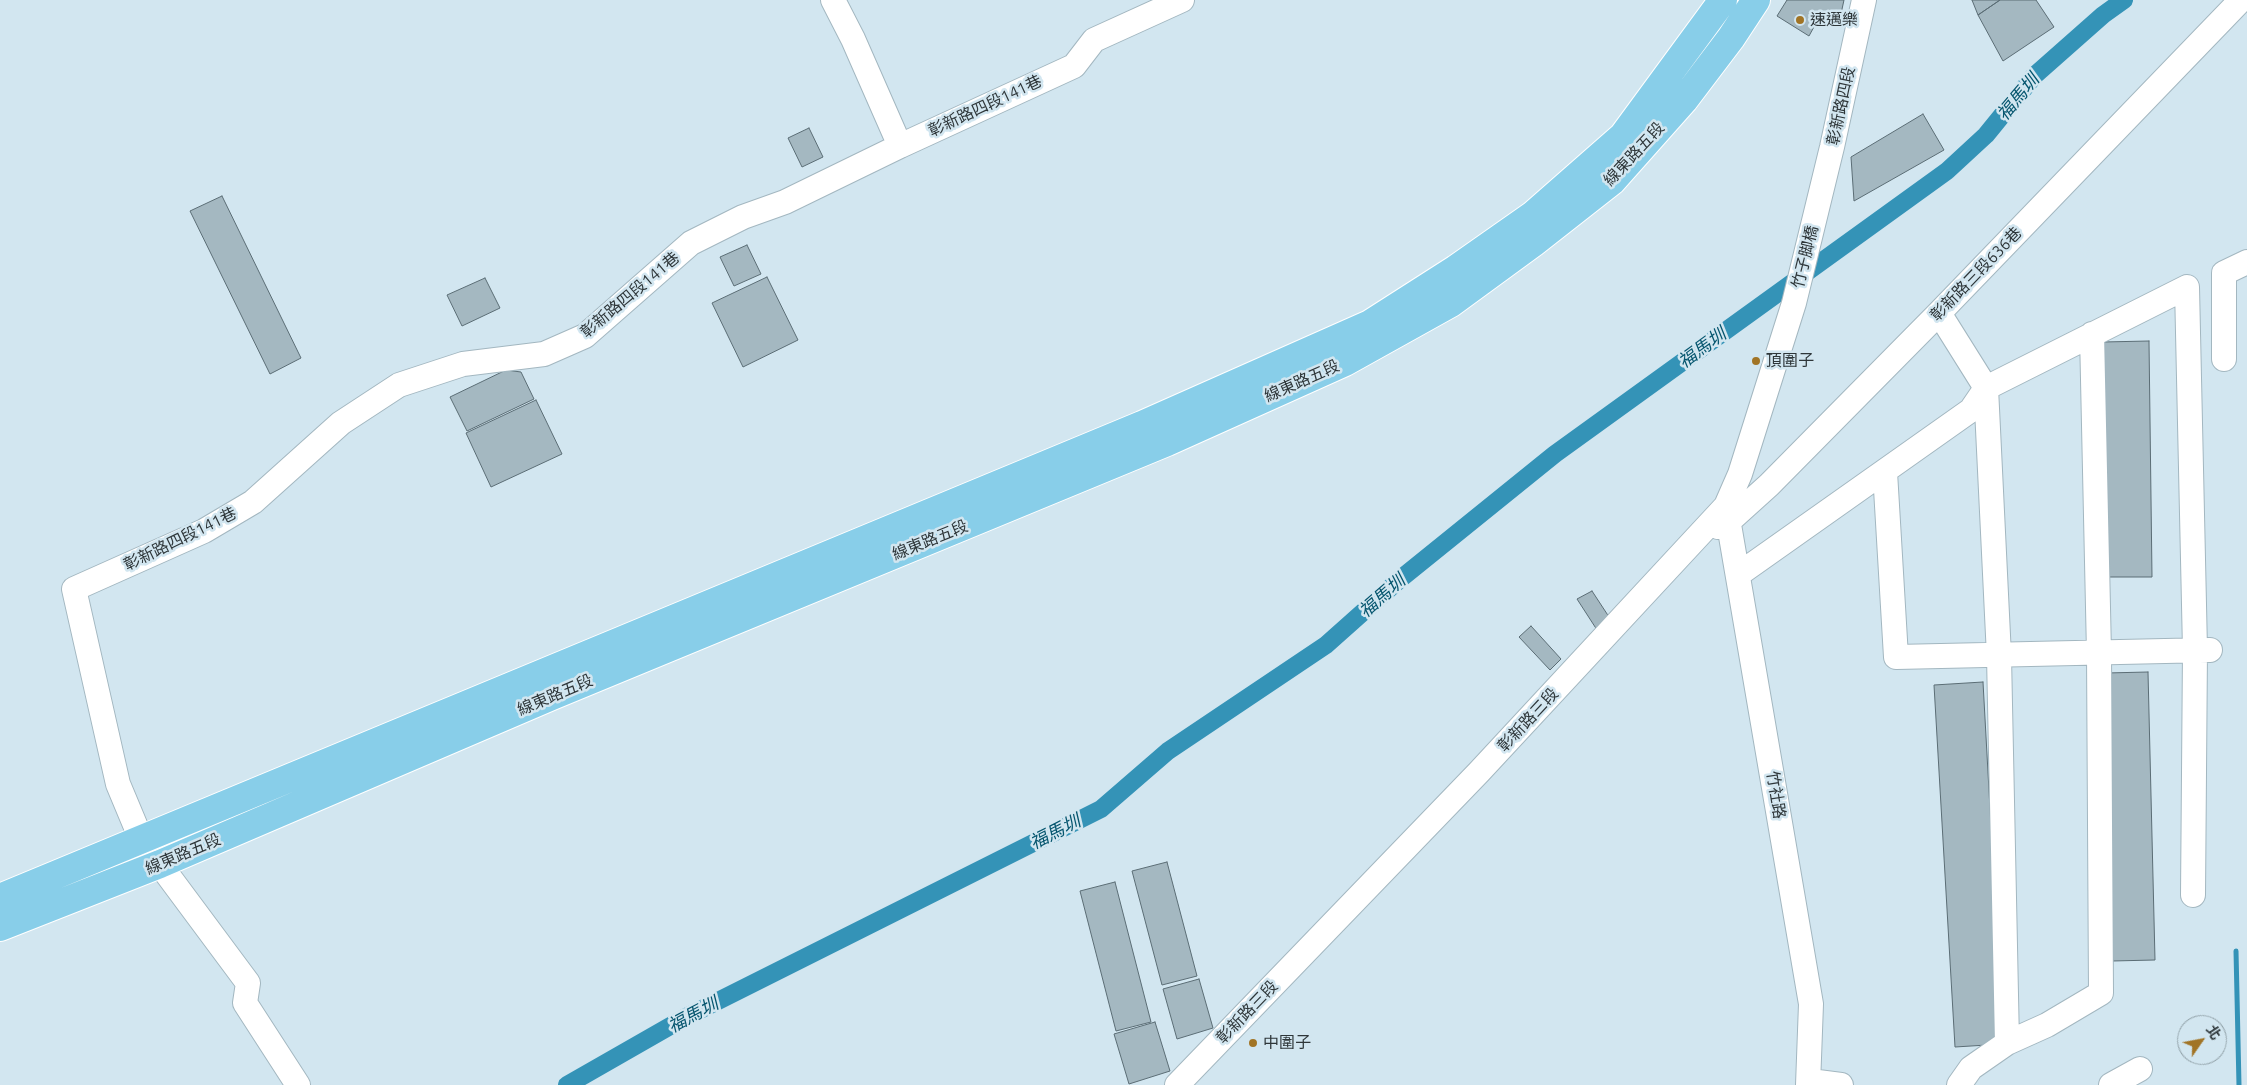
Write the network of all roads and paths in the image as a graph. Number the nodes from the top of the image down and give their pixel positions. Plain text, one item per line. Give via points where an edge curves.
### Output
1 (833, 0) edge
2 (1182, 0) edge
3 (1723, 0) edge
4 (1756, 0) edge
5 (1864, 0) edge
6 (2241, 0) edge
7 (900, 146) junction
8 (1816, 211) joint
9 (2247, 262) edge
10 (1939, 313) junction
11 (2092, 334) junction
12 (2224, 359) dead end
13 (1986, 388) junction
14 (1885, 472) junction
15 (1727, 514) junction
16 (1700, 536) joint
17 (1739, 574) junction
18 (2203, 650) junction
19 (2099, 653) junction
20 (1999, 656) junction
21 (141, 839) junction
22 (160, 864) junction
23 (2193, 895) dead end
24 (0, 898) edge
25 (0, 927) edge
26 (2007, 1043) junction
27 (2140, 1069) dead end
28 (1809, 1083) edge
29 (298, 1085) edge
30 (1177, 1085) edge
31 (1841, 1085) edge
32 (1959, 1085) edge
33 (2111, 1085) edge

1 - 7 street
2 - 7 street, 彰新路四段141巷 via 1094,40 1074,66
3 - 21 main road, 線東路五段 via 1623,136 1533,215 1370,324 1142,425
4 - 22 main road, 線東路五段 via 1684,100 1612,181 1451,304 1345,362 1167,442 561,692
5 - 8 street, 彰新路四段
6 - 10 street, 彰新路三段636巷
7 - 21 street, 彰新路四段141巷 via 785,202 743,217 691,242 584,336 544,354 463,364 400,385 341,423 253,502 204,531 74,590 118,784
8 - 15 street, 竹子脚橋 via 1794,303
9 - 12 street via 2224,273
10 - 13 street
10 - 15 street, 彰新路三段636巷 via 1769,485
11 - 13 street
11 - 18 street via 2187,287
11 - 19 street
13 - 14 street via 1970,410
13 - 20 street
14 - 17 street
14 - 20 street via 1896,657
15 - 16 street, 彰新路三段636巷
15 - 17 street, 竹社路
16 - 30 street, 彰新路三段 via 1479,772
17 - 28 street, 竹社路 via 1811,1004
18 - 19 street
18 - 23 street
19 - 20 street
19 - 26 street via 2101,993 2047,1025
20 - 26 street
21 - 22 street
21 - 24 main road, 線東路五段
22 - 25 main road, 線東路五段
22 - 29 street via 248,983 245,1003
26 - 32 street via 1971,1068
27 - 33 street
28 - 31 street

